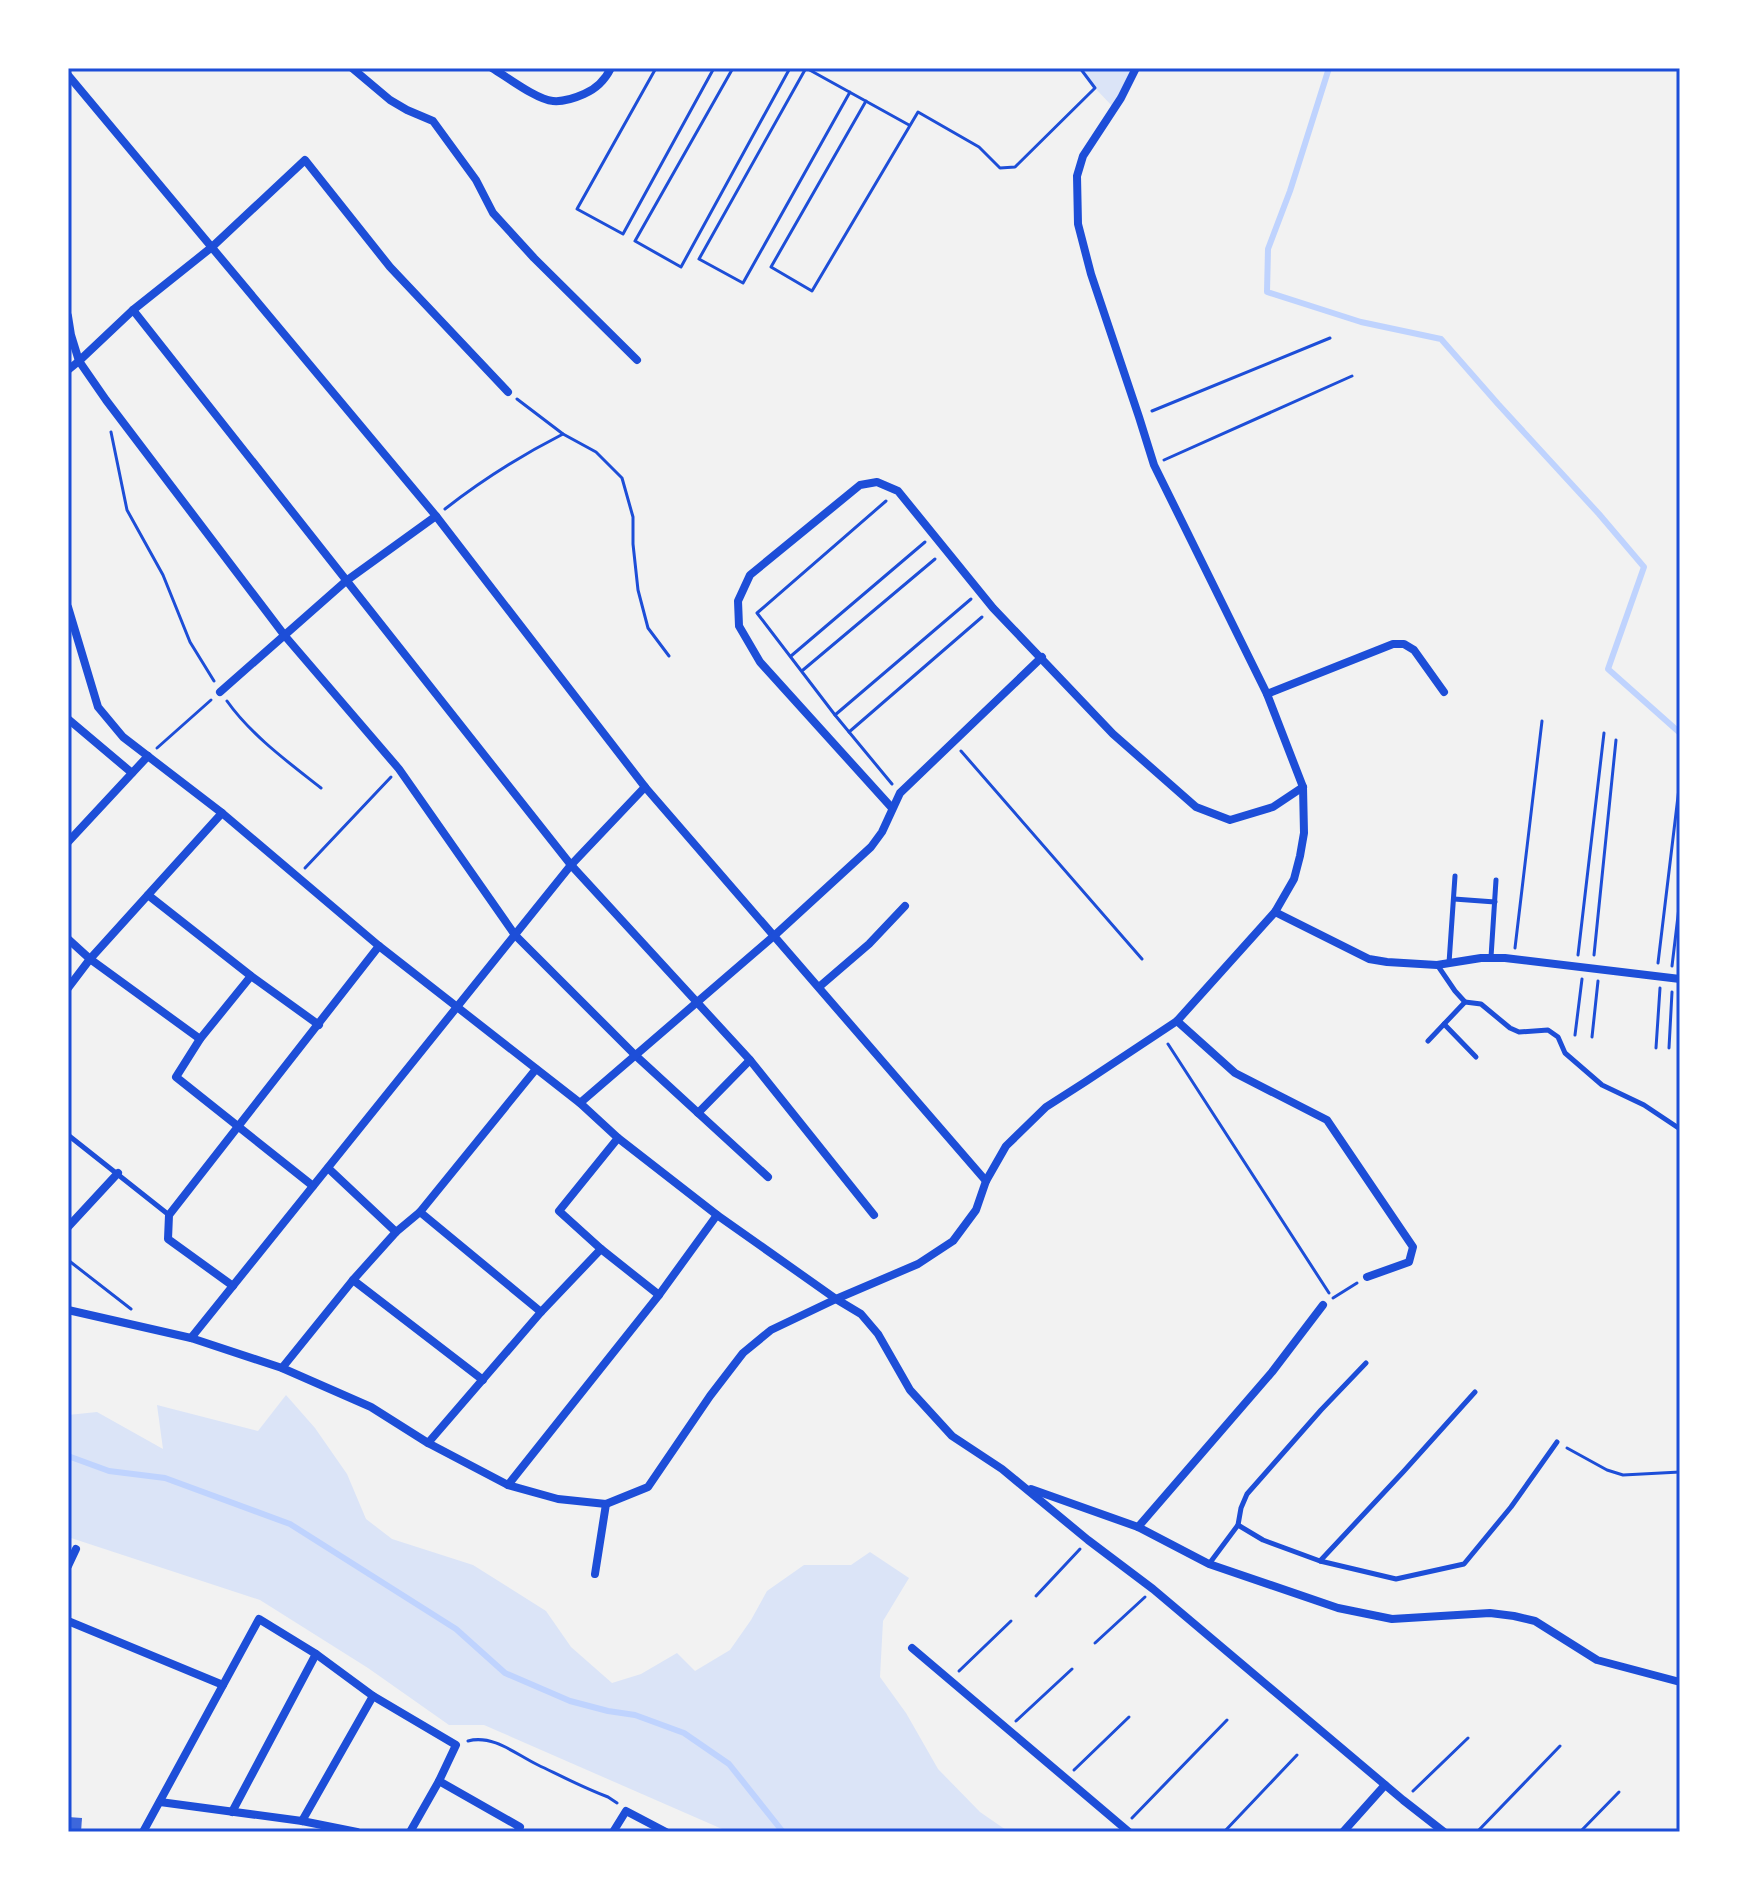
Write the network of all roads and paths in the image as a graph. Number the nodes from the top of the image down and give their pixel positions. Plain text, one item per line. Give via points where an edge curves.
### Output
1 (352, 68) edge
2 (492, 68) edge
3 (611, 68) edge
4 (656, 68) edge
5 (714, 68) edge
6 (733, 68) edge
7 (790, 68) edge
8 (1080, 68) edge
9 (1136, 68) edge
10 (68, 75) edge
11 (850, 92) junction
12 (866, 101) junction
13 (909, 125) junction
14 (212, 247) junction
15 (133, 310) junction
16 (68, 316) edge
17 (1330, 338) dead end
18 (637, 360) dead end
19 (79, 361) junction
20 (68, 370) edge
21 (1352, 376) dead end
22 (508, 392) joint
23 (1139, 417) junction
24 (111, 428) dead end
25 (563, 434) junction
26 (1154, 465) junction
27 (898, 491) junction
28 (436, 516) junction
29 (934, 534) junction
30 (947, 549) junction
31 (346, 581) junction
32 (980, 591) junction
33 (68, 607) edge
34 (993, 608) junction
35 (285, 636) junction
36 (669, 656) dead end
37 (791, 656) junction
38 (1042, 657) junction
39 (802, 670) junction
40 (220, 692) junction
41 (1444, 692) dead end
42 (1267, 694) junction
43 (835, 715) junction
44 (68, 719) edge
45 (1542, 721) dead end
46 (849, 732) junction
47 (1604, 733) dead end
48 (1616, 740) dead end
49 (953, 742) junction
50 (148, 756) junction
51 (399, 769) junction
52 (132, 773) junction
53 (1680, 780) edge
54 (645, 787) junction
55 (1303, 787) junction
56 (321, 788) dead end
57 (900, 793) junction
58 (892, 808) junction
59 (222, 813) junction
60 (68, 842) edge
61 (571, 865) junction
62 (1455, 876) dead end
63 (297, 877) junction
64 (1496, 880) dead end
65 (148, 895) junction
66 (1454, 899) junction
67 (1680, 899) edge
68 (1495, 902) junction
69 (905, 906) dead end
70 (1275, 912) junction
71 (515, 935) junction
72 (775, 935) junction
73 (68, 939) edge
74 (379, 946) junction
75 (1491, 958) junction
76 (1513, 958) junction
77 (90, 959) junction
78 (1142, 959) dead end
79 (1449, 964) junction
80 (1437, 965) junction
81 (1588, 967) junction
82 (251, 976) junction
83 (1668, 978) edge
84 (819, 987) junction
85 (68, 988) edge
86 (696, 1001) junction
87 (1465, 1002) junction
88 (457, 1006) junction
89 (1177, 1021) junction
90 (1444, 1024) junction
91 (319, 1025) junction
92 (1160, 1032) junction
93 (1575, 1035) dead end
94 (1592, 1037) dead end
95 (200, 1039) junction
96 (1428, 1041) dead end
97 (1656, 1048) dead end
98 (1669, 1048) dead end
99 (635, 1055) junction
100 (1476, 1057) dead end
101 (750, 1060) junction
102 (536, 1069) junction
103 (580, 1103) junction
104 (698, 1113) junction
105 (237, 1126) junction
106 (1680, 1129) edge
107 (68, 1135) edge
108 (618, 1138) junction
109 (328, 1168) junction
110 (118, 1173) junction
111 (768, 1177) dead end
112 (986, 1181) junction
113 (313, 1186) junction
114 (420, 1212) junction
115 (169, 1215) junction
116 (717, 1215) junction
117 (874, 1215) dead end
118 (68, 1227) edge
119 (396, 1232) junction
120 (601, 1249) junction
121 (68, 1260) edge
122 (1367, 1277) joint
123 (353, 1280) junction
124 (233, 1286) junction
125 (659, 1295) junction
126 (836, 1299) junction
127 (1323, 1305) dead end
128 (68, 1310) edge
129 (541, 1312) junction
130 (135, 1313) dead end
131 (191, 1338) junction
132 (1366, 1363) dead end
133 (282, 1368) junction
134 (483, 1380) junction
135 (1475, 1392) dead end
136 (1557, 1442) joint
137 (428, 1443) junction
138 (1680, 1471) edge
139 (508, 1485) junction
140 (1026, 1487) junction
141 (606, 1504) junction
142 (1238, 1525) junction
143 (1138, 1527) junction
144 (1088, 1540) junction
145 (76, 1549) dead end
146 (1320, 1561) junction
147 (1209, 1564) junction
148 (68, 1566) edge
149 (595, 1574) dead end
150 (1153, 1589) junction
151 (1036, 1596) dead end
152 (68, 1621) edge
153 (1011, 1621) dead end
154 (1095, 1643) dead end
155 (912, 1648) dead end
156 (316, 1654) junction
157 (1072, 1669) dead end
158 (950, 1680) junction
159 (1680, 1682) edge
160 (223, 1685) junction
161 (373, 1696) junction
162 (1129, 1717) dead end
163 (1227, 1720) dead end
164 (1008, 1729) junction
165 (1468, 1738) dead end
166 (456, 1745) junction
167 (1560, 1746) dead end
168 (1297, 1755) dead end
169 (1065, 1778) junction
170 (439, 1781) junction
171 (1385, 1785) junction
172 (1619, 1792) dead end
173 (1403, 1800) junction
174 (160, 1802) junction
175 (626, 1811) junction
176 (232, 1812) junction
177 (302, 1821) junction
178 (1126, 1830) edge
179 (143, 1832) edge
180 (357, 1832) edge
181 (410, 1832) edge
182 (517, 1832) edge
183 (613, 1832) edge
184 (666, 1832) edge
185 (1224, 1832) edge
186 (1343, 1832) edge
187 (1444, 1832) edge
188 (1477, 1832) edge
189 (1580, 1832) edge

1 - 18 street via 390,100 433,121 493,213
2 - 3 street via 552,101 593,91
4 - 5 path via 577,209 623,234
6 - 7 path via 635,241 681,267
8 - 13 path via 1095,88 1015,167 1000,168 979,147 918,112
9 - 23 street via 1083,156 1076,198 1091,274
10 - 14 street
11 - 11 path via 743,283 699,259 806,68
11 - 12 path
12 - 13 path
12 - 13 path via 771,267 812,291
14 - 15 street
14 - 22 street via 305,160 390,267
14 - 28 street
15 - 19 street
15 - 31 street
16 - 19 street
17 - 23 path
19 - 20 street
19 - 35 street
21 - 26 path
22 - 25 path
23 - 26 street
24 - 40 path via 127,510
25 - 28 path
25 - 36 path via 596,452 622,478 633,517 641,603 648,628
26 - 42 street
27 - 29 street
27 - 37 path via 757,613
27 - 58 street via 877,482 860,485 750,575 738,601 739,626 760,662
28 - 31 street
28 - 54 street
29 - 30 street
29 - 37 path
30 - 32 street
30 - 39 path
31 - 35 street
31 - 61 street
32 - 34 street
32 - 43 path
33 - 50 street via 98,707
34 - 38 street
34 - 46 path
35 - 40 street
35 - 51 street
37 - 39 path
38 - 49 street
38 - 55 street via 1113,734 1196,807 1230,820 1273,807
39 - 43 path
40 - 50 path
40 - 56 path via 278,753
41 - 42 street via 1414,650 1393,644
42 - 55 street
43 - 46 path
44 - 52 street
45 - 76 path
46 - 57 path
47 - 81 path
48 - 81 path
49 - 57 street
49 - 78 path
50 - 52 street
50 - 59 street
51 - 63 path
51 - 71 street
52 - 60 street
53 - 83 path
54 - 61 street
54 - 72 street
55 - 70 street via 1300,856
57 - 58 street
58 - 72 street via 871,847
59 - 63 street
59 - 65 street
61 - 71 street
61 - 86 street
62 - 66 lane
63 - 74 street
64 - 68 lane
65 - 77 street
65 - 82 street
66 - 68 lane
66 - 79 lane
67 - 83 path
68 - 75 lane
69 - 84 street
70 - 80 street via 1369,959
70 - 89 street
71 - 88 street
71 - 99 street
72 - 84 street
72 - 86 street
73 - 77 street
74 - 88 street
74 - 91 street
75 - 76 street
75 - 79 street
76 - 81 street
77 - 85 street
77 - 95 street
79 - 80 street
80 - 87 lane
81 - 83 street
81 - 93 path
81 - 94 path
82 - 91 street
82 - 95 street
83 - 97 path
83 - 98 path
84 - 112 street
86 - 99 street
86 - 101 street
87 - 90 lane
87 - 106 lane via 1481,1004 1519,1032 1548,1030 1602,1085
88 - 102 street
88 - 109 street
89 - 92 street
89 - 122 street via 1235,1073 1327,1120 1413,1247 1409,1262
90 - 96 lane
90 - 100 lane
91 - 105 street
92 - 112 street via 1046,1107 1006,1146
92 - 122 path via 1333,1299
95 - 105 street via 176,1077
99 - 103 street
99 - 104 street
101 - 104 street
101 - 117 street
102 - 103 street
102 - 114 street
103 - 108 street
104 - 111 street
105 - 113 street
105 - 115 street
107 - 110 lane
108 - 116 street
108 - 120 street via 559,1211
109 - 113 street
109 - 119 street
110 - 115 lane
110 - 118 street
112 - 126 street via 976,1210 953,1241 918,1264
113 - 124 street
114 - 119 street
114 - 129 street
115 - 124 street via 168,1239
116 - 125 street
116 - 126 street
119 - 123 street
120 - 125 street
120 - 129 street
121 - 130 path
123 - 133 street
123 - 134 street
124 - 131 street
125 - 139 street
126 - 140 street via 861,1314 878,1334 910,1390 952,1436
126 - 141 street via 771,1330 743,1353 648,1487
127 - 143 street
128 - 131 street
129 - 134 street
131 - 133 street
132 - 142 lane via 1247,1494
133 - 137 street via 371,1407
134 - 137 street
135 - 146 lane
136 - 138 path via 1623,1475
136 - 146 lane via 1464,1564 1396,1579
137 - 139 street
139 - 141 street via 558,1499
140 - 143 street
140 - 144 street
141 - 149 street
142 - 146 lane
142 - 147 lane
143 - 147 street
144 - 150 street
144 - 151 path
145 - 148 street
147 - 159 street via 1338,1608 1392,1619 1490,1613 1535,1621 1597,1660
150 - 154 path
150 - 171 street
152 - 160 street
153 - 158 path
155 - 158 street
156 - 160 street via 259,1619
156 - 161 street
156 - 176 street
157 - 164 path
158 - 164 street
160 - 174 street
161 - 166 street
161 - 177 street
162 - 169 path
163 - 178 path
164 - 169 street
165 - 173 path
166 - 170 street
166 - 175 path via 474,1739 501,1746 608,1797
167 - 188 path
168 - 185 path
169 - 178 street
170 - 181 street
170 - 182 street via 520,1827
171 - 173 street
171 - 186 street
172 - 189 path
173 - 187 street
174 - 176 street
174 - 179 street
175 - 183 street
175 - 184 street
176 - 177 street
177 - 180 street

